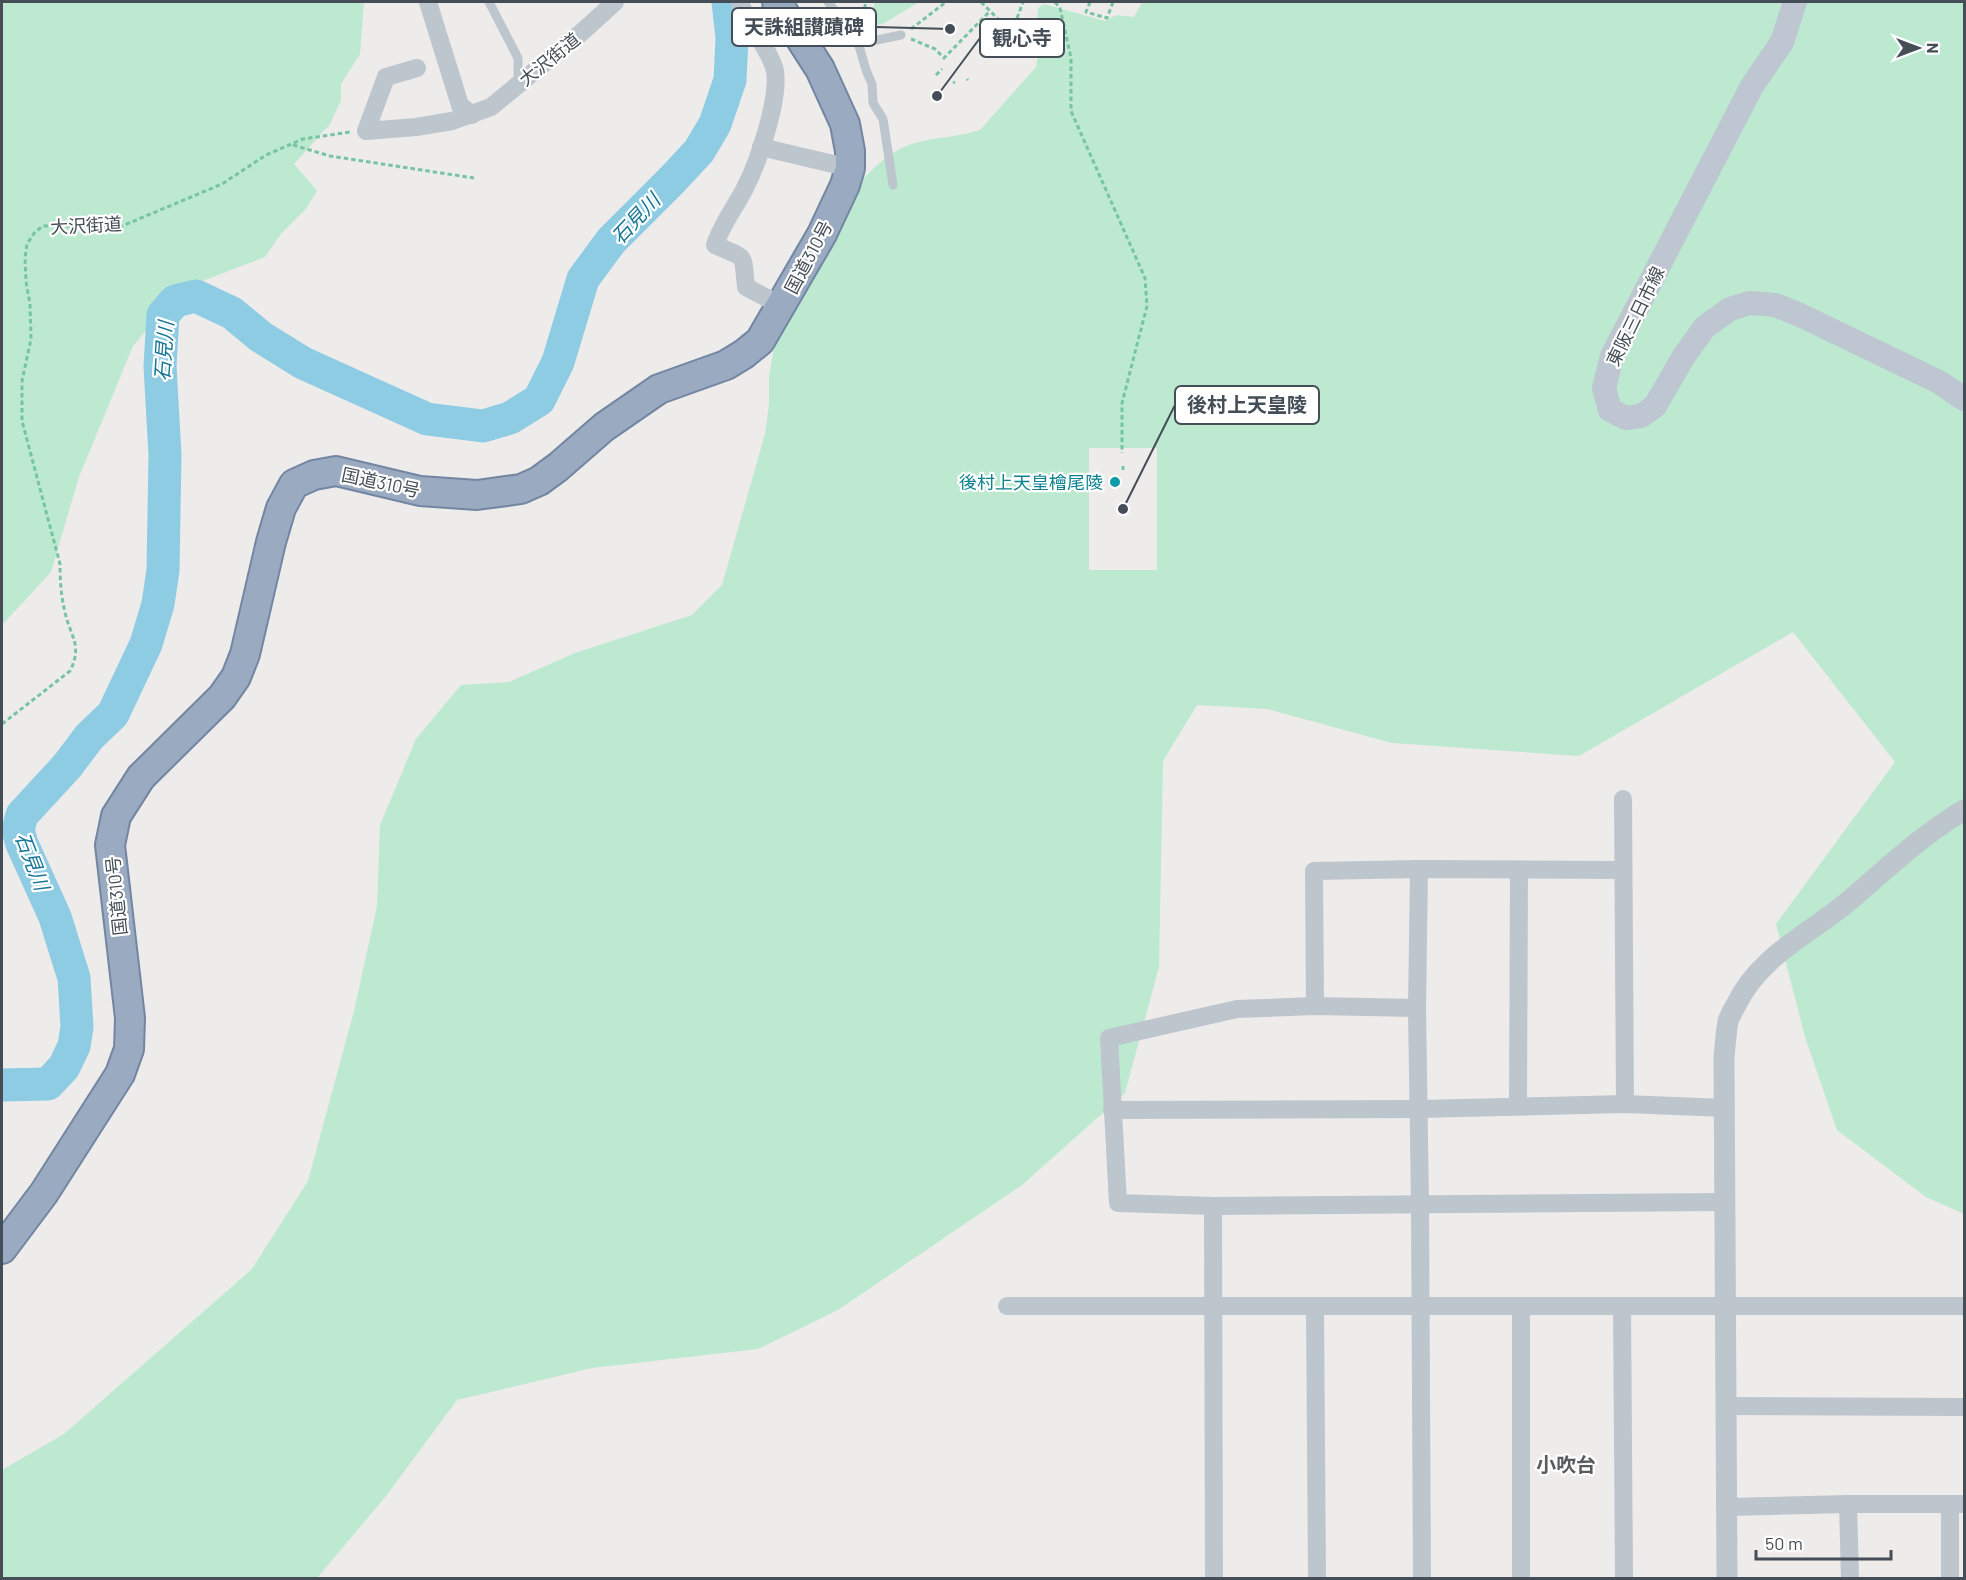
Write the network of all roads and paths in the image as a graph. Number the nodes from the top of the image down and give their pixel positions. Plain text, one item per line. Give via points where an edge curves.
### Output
1 (428, 2) edge
2 (489, 2) edge
3 (615, 2) edge
4 (740, 2) edge
5 (777, 2) edge
6 (828, 2) edge
7 (946, 2) edge
8 (981, 2) edge
9 (990, 2) edge
10 (1023, 2) edge
11 (1054, 2) edge
12 (1090, 2) edge
13 (1113, 2) edge
14 (1795, 2) edge
15 (985, 6) junction
16 (990, 11) junction
17 (901, 35) junction
18 (857, 39) junction
19 (417, 68) dead end
20 (942, 69) dead end
21 (936, 75) dead end
22 (518, 84) junction
23 (472, 115) junction
24 (366, 131) junction
25 (293, 144) junction
26 (761, 147) junction
27 (850, 168) junction
28 (474, 178) dead end
29 (893, 185) dead end
30 (782, 306) junction
31 (1965, 399) edge
32 (1122, 453) dead end
33 (2, 724) edge
34 (1623, 799) dead end
35 (1965, 810) edge
36 (1419, 869) junction
37 (1519, 870) junction
38 (1622, 870) junction
39 (1315, 1006) junction
40 (1417, 1008) junction
41 (1624, 1104) junction
42 (1518, 1106) junction
43 (1725, 1108) junction
44 (1419, 1109) junction
45 (1112, 1110) junction
46 (1725, 1202) junction
47 (1420, 1205) junction
48 (1213, 1206) junction
49 (2, 1249) edge
50 (1421, 1305) junction
51 (1726, 1305) junction
52 (1007, 1306) dead end
53 (1212, 1306) junction
54 (1521, 1306) junction
55 (1622, 1306) junction
56 (1965, 1306) edge
57 (1315, 1308) junction
58 (1727, 1406) junction
59 (1965, 1407) edge
60 (1848, 1504) junction
61 (1957, 1504) edge
62 (1727, 1507) junction
63 (1214, 1578) edge
64 (1317, 1578) edge
65 (1422, 1578) edge
66 (1521, 1578) edge
67 (1624, 1578) edge
68 (1727, 1578) edge
69 (1850, 1578) edge
70 (1950, 1578) edge

1 - 23 street via 460,105
2 - 22 lane via 518,58
3 - 22 street, 大沢街道
4 - 26 street via 775,69 773,103
5 - 27 highway, 国道310号 via 820,69 844,124
6 - 18 lane
7 - 17 path
8 - 15 path
9 - 15 path
10 - 16 path via 1016,21 1008,29
11 - 32 path via 1060,8 1071,58 1071,111 1145,279 1147,306 1122,403
12 - 13 path via 1086,12 1107,18
14 - 31 main road, 東阪三日市線 via 1782,42 1752,86 1612,357 1605,387 1611,410 1626,418 1641,416 1655,406 1705,327 1730,309 1750,303 1775,305 1800,315 1939,382
15 - 16 path
16 - 17 path via 944,58 935,49
17 - 18 lane
18 - 29 lane via 872,84 873,103 883,119
19 - 24 street via 386,76
20 - 21 path
22 - 23 street, 大沢街道 via 491,107
23 - 24 street, 大沢街道 via 452,122
24 - 25 path, 大沢街道 via 329,134
25 - 28 path via 330,156
25 - 33 path, 大沢街道 via 266,155 222,184 122,226 44,226 27,244 31,339 22,381 22,421 60,564 62,600 77,650 70,671
26 - 27 street
26 - 30 street via 746,187 715,245 743,260 746,287
27 - 30 highway, 国道310号 via 826,224
30 - 49 highway, 国道310号 via 760,341 744,354 726,365 659,389 604,427 539,481 521,489 477,495 420,491 336,471 294,484 281,508 236,677 141,777 116,816 110,845 130,1018 129,1049 120,1074
34 - 38 street
35 - 43 street via 1928,833 1754,976 1729,1020 1724,1058
36 - 37 street
36 - 39 street via 1314,871
36 - 40 street
37 - 38 street
37 - 42 street
38 - 41 street
39 - 40 street
39 - 45 street via 1237,1009 1109,1038
40 - 44 street
41 - 42 street
41 - 43 street
42 - 44 street
43 - 46 street
44 - 45 street
44 - 47 street
45 - 48 street via 1118,1203
46 - 47 street
46 - 51 street
47 - 48 street
47 - 50 street
48 - 53 street
50 - 54 street
50 - 57 street
50 - 65 street
51 - 55 street
51 - 56 street
51 - 58 street
52 - 53 street
53 - 57 street
53 - 63 street
54 - 55 street
54 - 66 street
55 - 67 street
57 - 64 street
58 - 59 street
58 - 62 street
60 - 61 street
60 - 62 street
60 - 69 street
61 - 70 street
62 - 68 street

